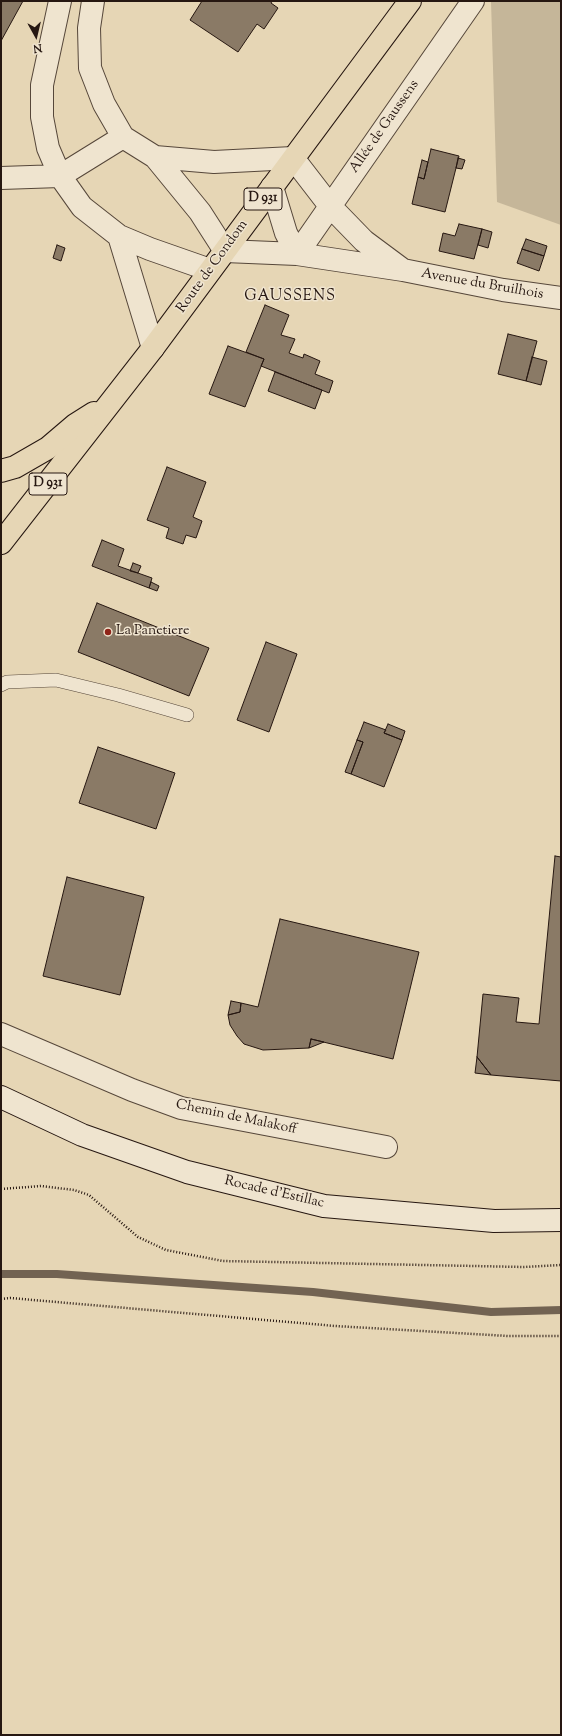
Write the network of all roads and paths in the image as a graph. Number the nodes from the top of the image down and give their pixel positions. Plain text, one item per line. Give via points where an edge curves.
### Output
1 (60, 1) edge
2 (92, 1) edge
3 (109, 1) edge
4 (410, 1) edge
5 (473, 1) edge
6 (89, 28) junction
7 (123, 138) junction
8 (155, 157) junction
9 (293, 158) junction
10 (60, 176) junction
11 (1, 178) edge
12 (272, 187) junction
13 (330, 206) junction
14 (118, 236) junction
15 (225, 251) junction
16 (297, 254) junction
17 (210, 270) junction
18 (403, 270) junction
19 (561, 298) edge
20 (153, 348) junction
21 (94, 419) junction
22 (1, 471) edge
23 (1, 542) edge
24 (1, 685) edge
25 (187, 715) dead end
26 (1, 1034) edge
27 (1, 1097) edge
28 (386, 1147) dead end
29 (1, 1189) edge
30 (561, 1220) edge
31 (561, 1266) edge
32 (1, 1299) edge
33 (561, 1336) edge

1 - 10 street via 42,85 42,117 48,148
2 - 6 street
3 - 6 street
4 - 9 main road, Route de Condom / D 931
5 - 13 street, Allée de Gaussens
6 - 7 street via 90,68 104,104
7 - 8 street
7 - 10 street
8 - 9 street via 214,162
8 - 15 street via 200,212
9 - 12 main road, Route de Condom / D 931
9 - 13 street, Avenue du Bruilhois
10 - 11 street
10 - 14 street via 82,207
12 - 15 main road, Route de Condom / D 931
12 - 16 street via 286,233
13 - 16 street, Allée de Gaussens
13 - 18 street, Avenue du Bruilhois via 364,241
14 - 17 street
14 - 20 street
15 - 16 street, Avenue du Bruilhois
15 - 17 main road, Route de Condom / D 931
16 - 18 street, Avenue du Bruilhois
17 - 20 main road, Route de Condom / D 931
18 - 19 street, Avenue du Bruilhois via 503,290
20 - 21 main road, Route de Condom / D 931
21 - 22 main road via 75,425 48,448 15,467
21 - 23 main road, Route de Condom / D 931
24 - 25 lane via 7,682 56,680
26 - 28 street, Chemin de Malakoff via 181,1108
27 - 30 street, Rocade d'Estillac via 82,1135 188,1172 324,1206 494,1221
29 - 31 path via 41,1186 89,1194 138,1237 166,1250 224,1261
32 - 33 path via 335,1326 508,1336

